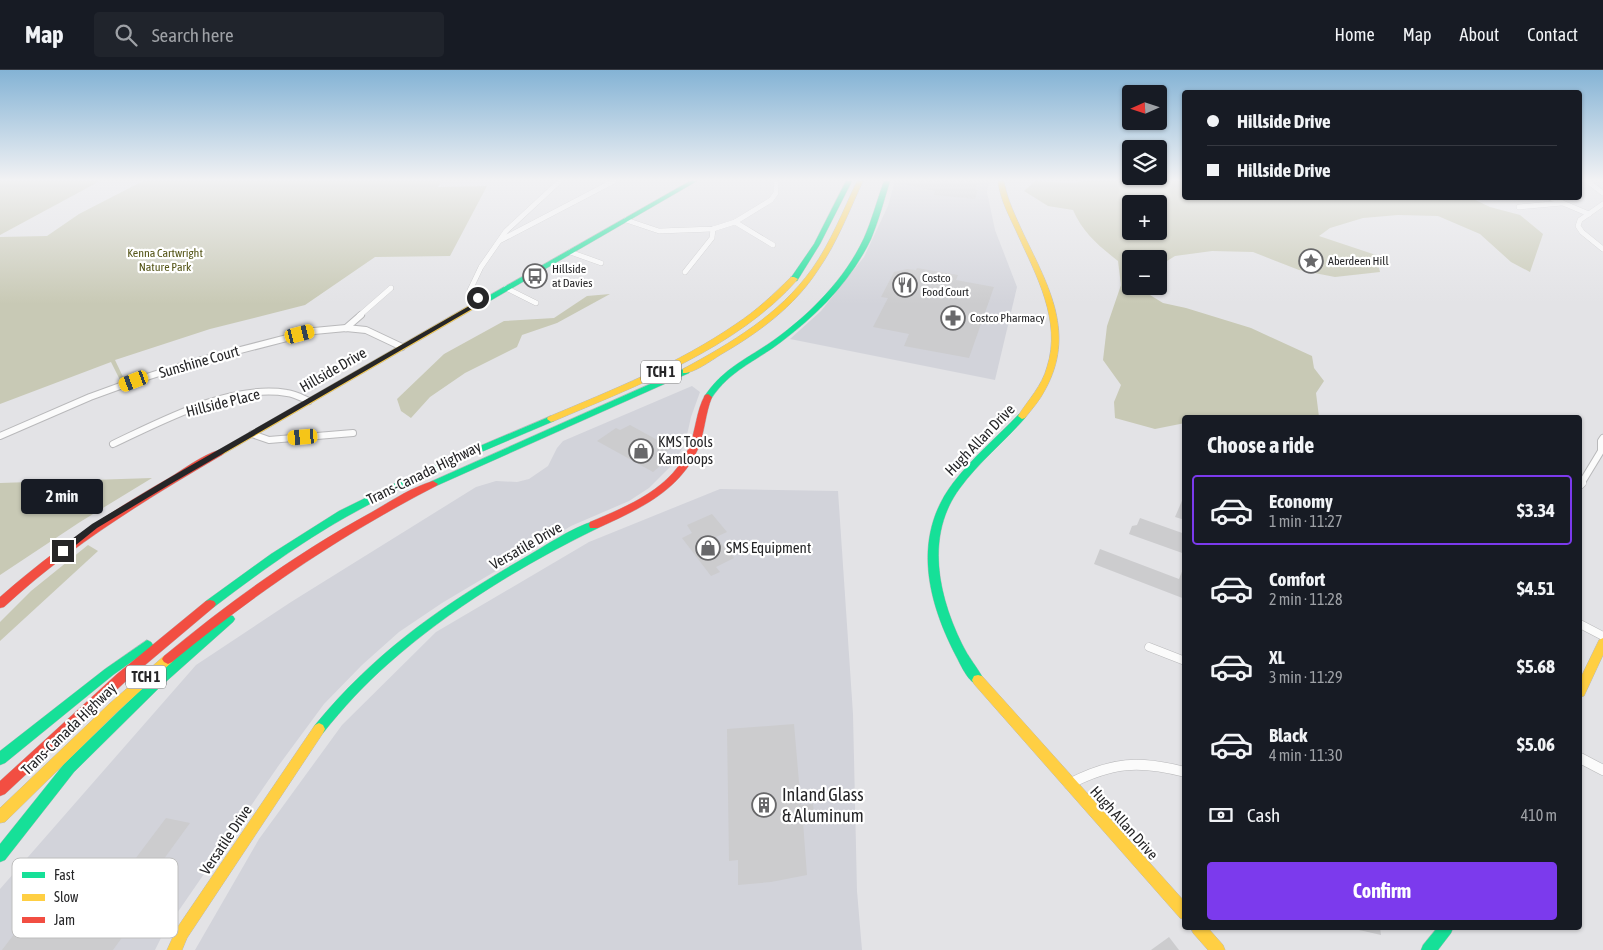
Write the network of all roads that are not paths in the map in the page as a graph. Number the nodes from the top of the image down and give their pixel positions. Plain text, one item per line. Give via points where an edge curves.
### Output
1 (516, 222) edge
2 (535, 222) edge
3 (622, 222) edge
4 (632, 222) edge
5 (735, 222) joint
6 (827, 222) edge
7 (842, 222) edge
8 (873, 222) edge
9 (1015, 222) edge
10 (1579, 222) edge
11 (713, 229) junction
12 (499, 241) junction
13 (773, 245) dead end
14 (1603, 249) edge
15 (570, 252) junction
16 (601, 263) dead end
17 (685, 272) dead end
18 (391, 288) dead end
19 (506, 288) junction
20 (482, 301) junction
21 (536, 303) dead end
22 (346, 328) junction
23 (402, 347) junction
24 (309, 401) junction
25 (353, 432) dead end
26 (252, 434) junction
27 (0, 436) edge
28 (1603, 438) edge
29 (112, 444) dead end
30 (1582, 480) edge
31 (289, 566) junction
32 (210, 602) junction
33 (0, 604) edge
34 (1582, 625) edge
35 (1603, 636) edge
36 (1603, 643) edge
37 (1149, 646) dead end
38 (1182, 660) edge
39 (1582, 688) edge
40 (0, 759) edge
41 (1582, 759) edge
42 (1603, 770) edge
43 (1182, 771) edge
44 (1069, 784) junction
45 (0, 790) edge
46 (0, 817) edge
47 (0, 855) edge
48 (1182, 910) edge
49 (1200, 930) edge
50 (1444, 930) edge
51 (174, 950) edge
52 (1218, 950) edge
53 (1428, 950) edge

1 - 12 street
2 - 12 street
3 - 15 main road, Hillside Drive
4 - 11 street via 659,231
5 - 11 street
5 - 13 street
6 - 32 main road, Trans-Canada Highway / TCH 1 via 808,260 776,299 708,347 662,372 388,491 302,539
7 - 31 main road, Trans-Canada Highway / TCH 1 via 806,282 788,301 718,354 436,482 350,528
8 - 51 main road, Versatile Drive via 866,241 843,278 823,301 804,320 736,367 714,388 702,408 696,444 683,468 670,482 636,506 574,535 447,610 371,670 337,706 293,768 182,933
9 - 44 main road, Hugh Allan Drive via 1053,308 1055,356 1048,378 1032,406 963,476 946,502 935,531 932,564 938,603 964,660 975,677
10 - 14 street via 1582,232
11 - 17 street via 712,238
12 - 20 street via 490,251 470,290
15 - 16 street
15 - 19 main road, Hillside Drive
18 - 22 street
19 - 20 main road, Hillside Drive
19 - 21 street
20 - 23 main road, Hillside Drive
22 - 23 street, Sunshine Court via 371,331
22 - 27 street, Sunshine Court via 314,331 194,362 90,397
23 - 24 main road, Hillside Drive
24 - 26 main road, Hillside Drive
24 - 29 street, Hillside Place via 288,393 244,395 188,410
25 - 26 street via 269,440
26 - 33 main road, Hillside Drive via 94,526
28 - 30 street via 1601,451
31 - 46 main road, Trans-Canada Highway / TCH 1 via 225,610 142,679
31 - 47 main road via 156,683 70,768
32 - 40 main road via 109,672
32 - 45 main road, Trans-Canada Highway / TCH 1 via 119,680
34 - 35 street
36 - 39 main road
37 - 38 street
41 - 42 street
43 - 44 street via 1156,764 1128,762 1103,768
44 - 48 main road, Hugh Allan Drive
49 - 52 main road
50 - 53 main road

